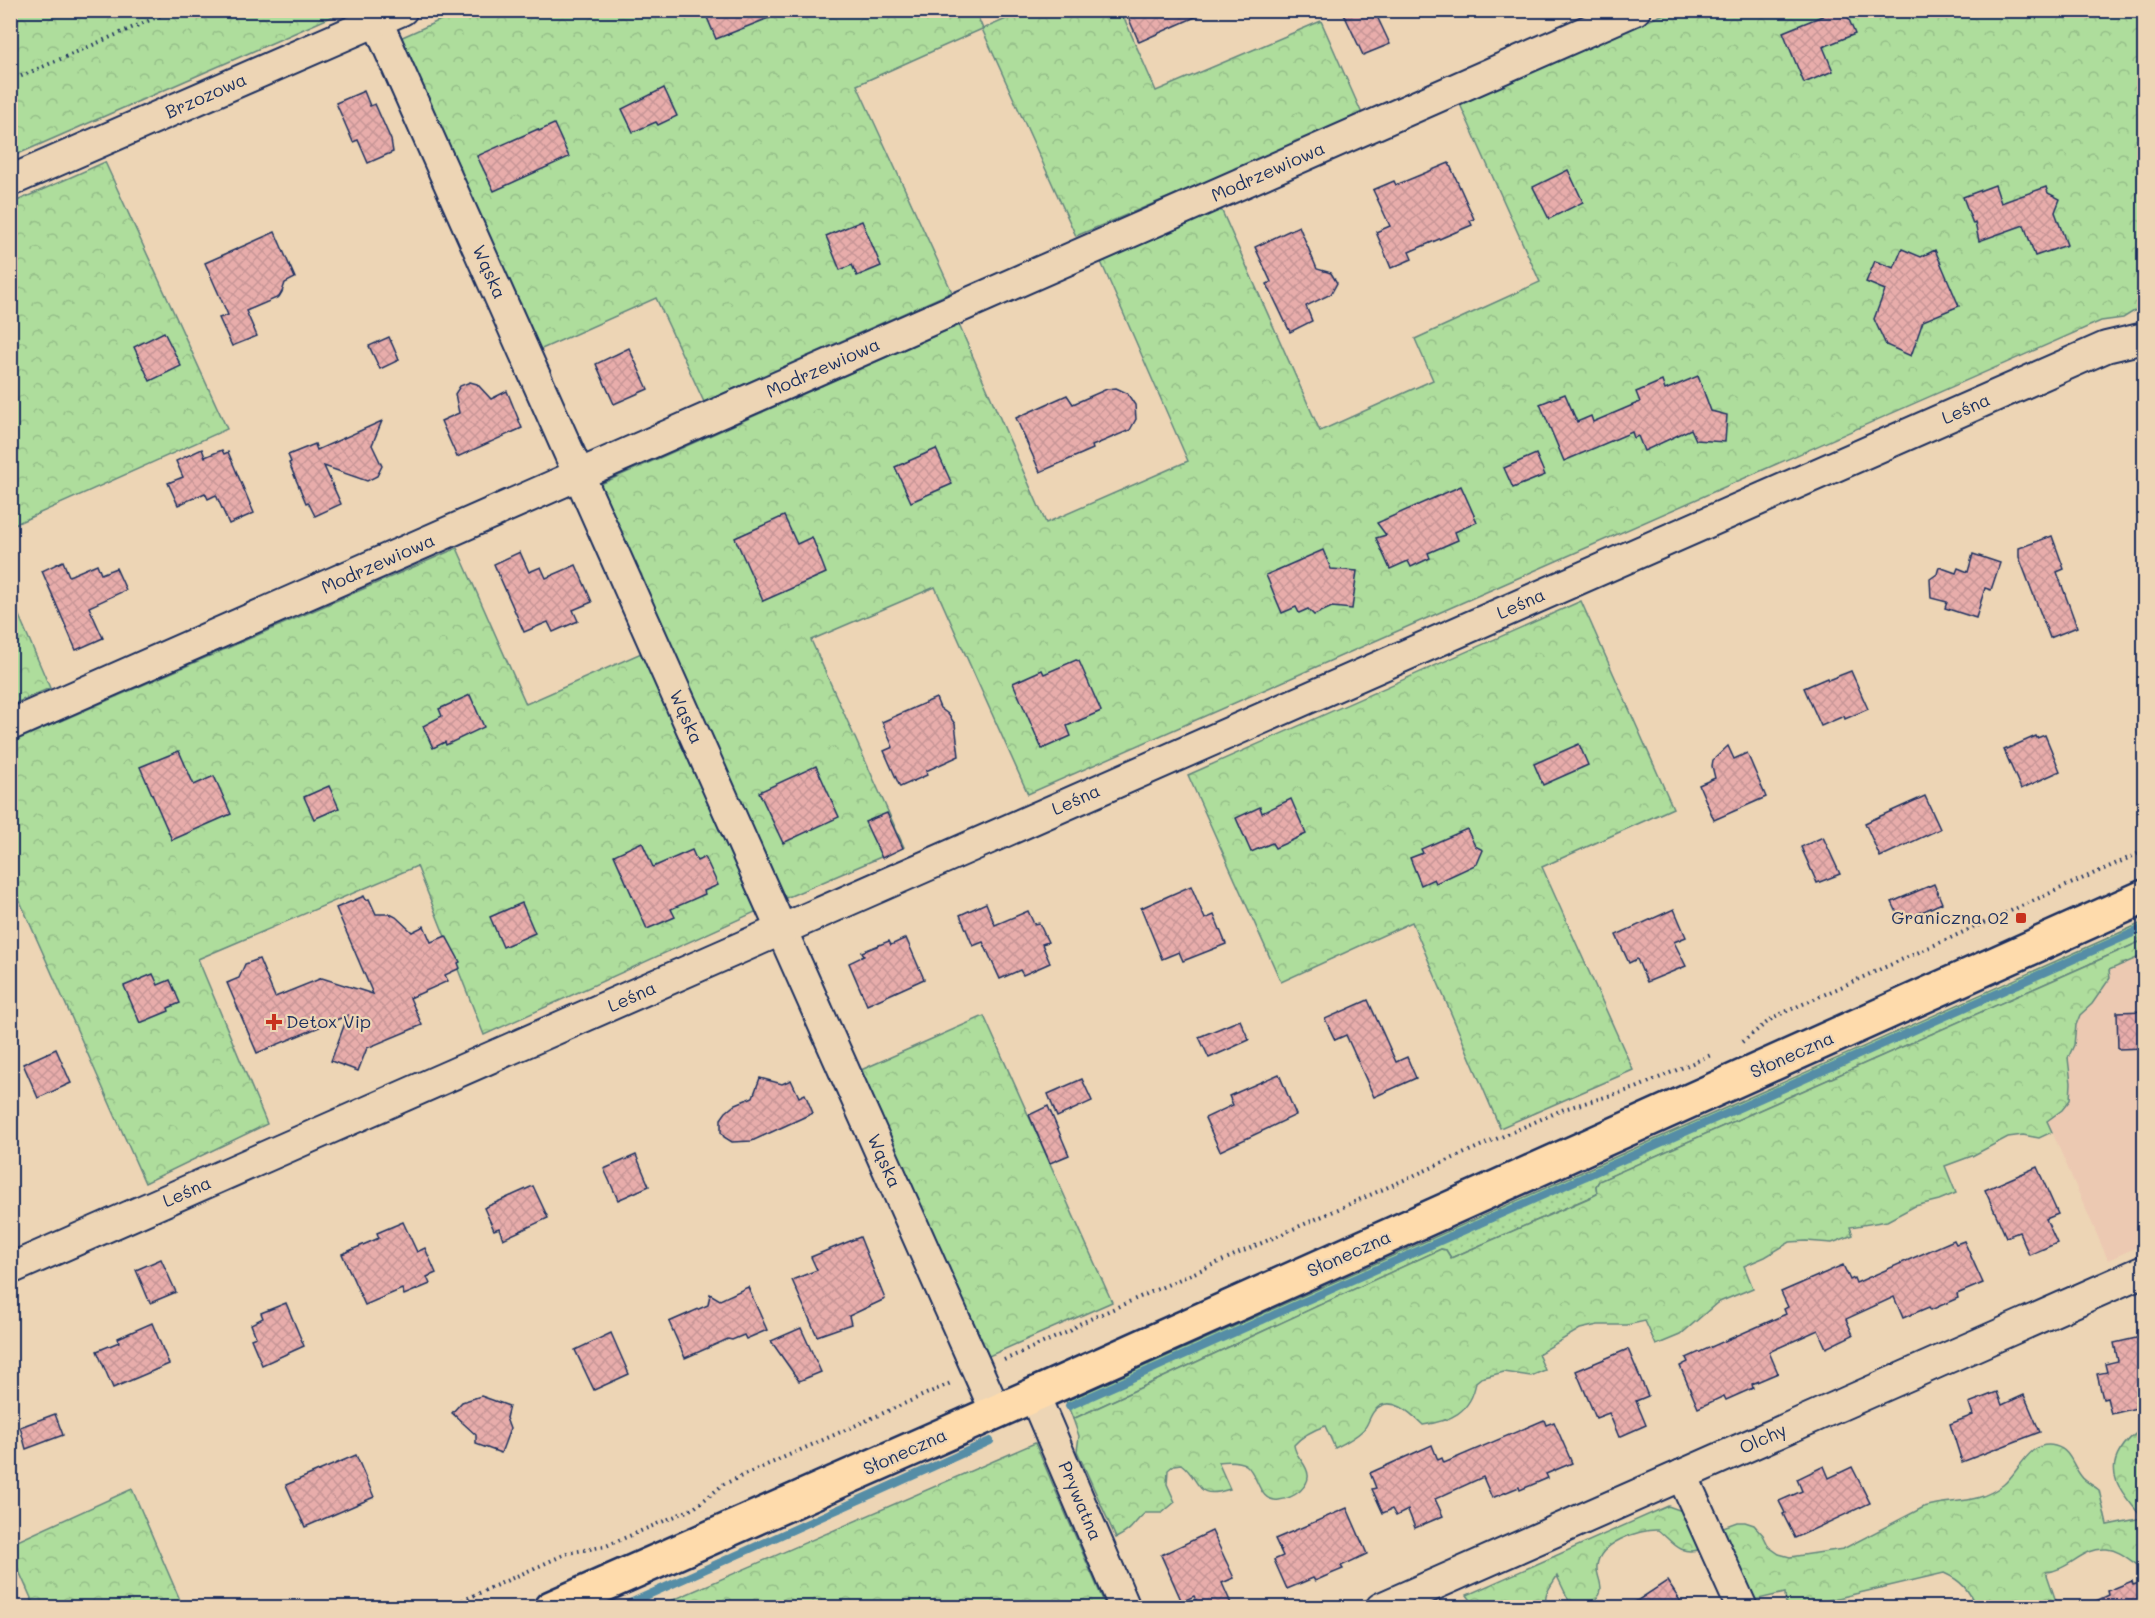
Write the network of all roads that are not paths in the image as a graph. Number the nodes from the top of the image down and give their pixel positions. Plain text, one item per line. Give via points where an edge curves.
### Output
1 (1635, 10) edge
2 (384, 14) edge
3 (10, 181) edge
4 (2145, 338) edge
5 (579, 475) junction
6 (10, 725) edge
7 (2145, 897) edge
8 (781, 930) junction
9 (10, 1269) edge
10 (2145, 1271) edge
11 (1034, 1395) junction
12 (996, 1412) junction
13 (1682, 1475) junction
14 (551, 1608) edge
15 (1125, 1608) edge
16 (1381, 1608) edge
17 (1742, 1608) edge

1 - 5 street, Modrzewiowa
2 - 3 street, Brzozowa
2 - 5 street, Wąska
4 - 8 street, Leśna via 2106,347
5 - 6 street, Modrzewiowa
5 - 8 street, Wąska
7 - 11 main road, Słoneczna
8 - 9 street, Leśna
8 - 12 street, Wąska
10 - 13 street, Olchy
11 - 12 main road, Słoneczna
11 - 15 street, Prywatna
12 - 14 main road, Słoneczna
13 - 16 street, Olchy
13 - 17 street

